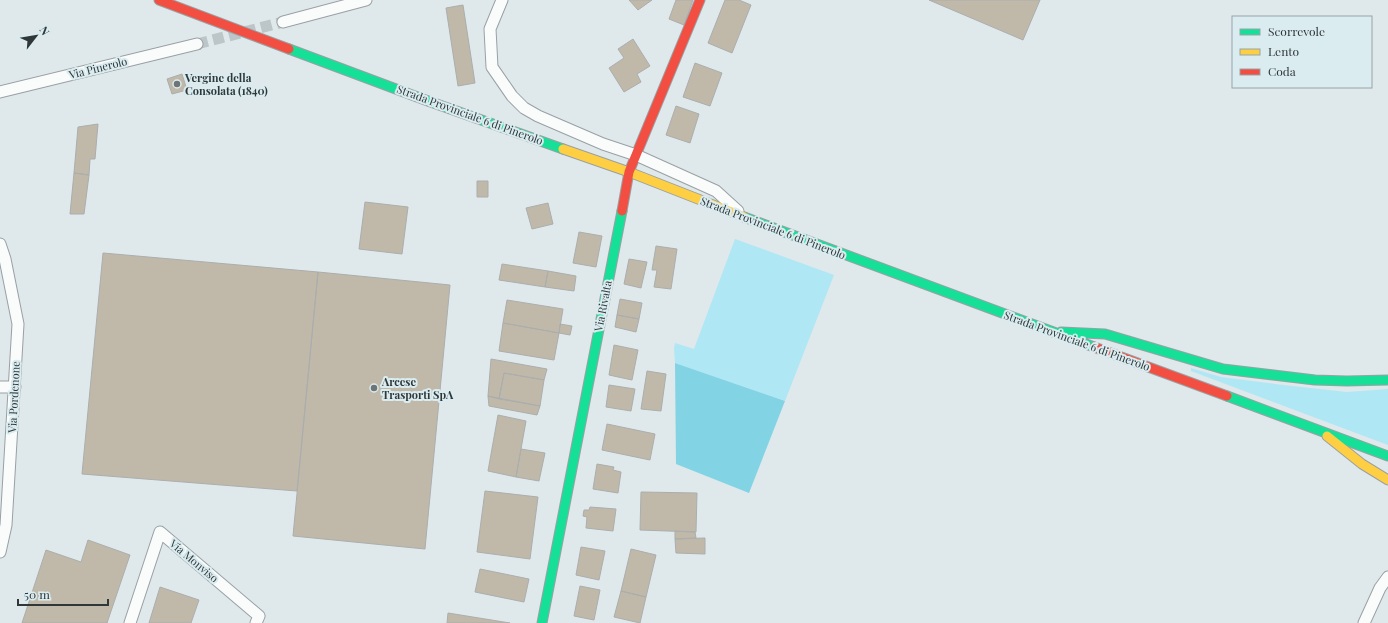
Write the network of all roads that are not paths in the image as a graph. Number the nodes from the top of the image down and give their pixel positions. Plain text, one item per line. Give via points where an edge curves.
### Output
1 (159, 0) edge
2 (366, 0) edge
3 (502, 0) edge
4 (700, 0) edge
5 (283, 22) tunnel mouth
6 (196, 44) tunnel mouth
7 (0, 92) edge
8 (603, 144) junction
9 (636, 155) junction
10 (629, 172) junction
11 (744, 217) junction
12 (0, 244) edge
13 (2, 259) edge
14 (1049, 331) junction
15 (1388, 380) edge
16 (0, 386) edge
17 (15, 387) junction
18 (1323, 432) junction
19 (1388, 456) edge
20 (1388, 480) edge
21 (0, 552) edge
22 (1388, 577) edge
23 (130, 623) edge
24 (256, 623) edge
25 (542, 623) edge
26 (1364, 623) edge

1 - 10 main road, Strada Provinciale 6 di Pinerolo via 428,101
2 - 5 street
3 - 8 street via 490,29 492,67 512,96 524,108 538,116
4 - 9 main road, Via Rivalta
6 - 7 street, Via Pinerolo
8 - 9 street
8 - 10 street
9 - 10 main road, Via Rivalta
9 - 11 street via 716,191
10 - 11 main road, Strada Provinciale 6 di Pinerolo
10 - 25 main road, Via Rivalta
11 - 14 main road, Strada Provinciale 6 di Pinerolo
12 - 13 street, Via Pordenone
13 - 17 street, Via Pordenone via 18,324
14 - 15 main road via 1105,334 1223,369 1315,380
14 - 18 main road, Strada Provinciale 6 di Pinerolo
16 - 17 street
17 - 21 street, Via Pordenone via 6,525
18 - 19 main road, Strada Provinciale 6 di Pinerolo
18 - 20 main road via 1362,464
22 - 26 street via 1380,588
23 - 24 street, Via Monviso via 160,532 259,616

